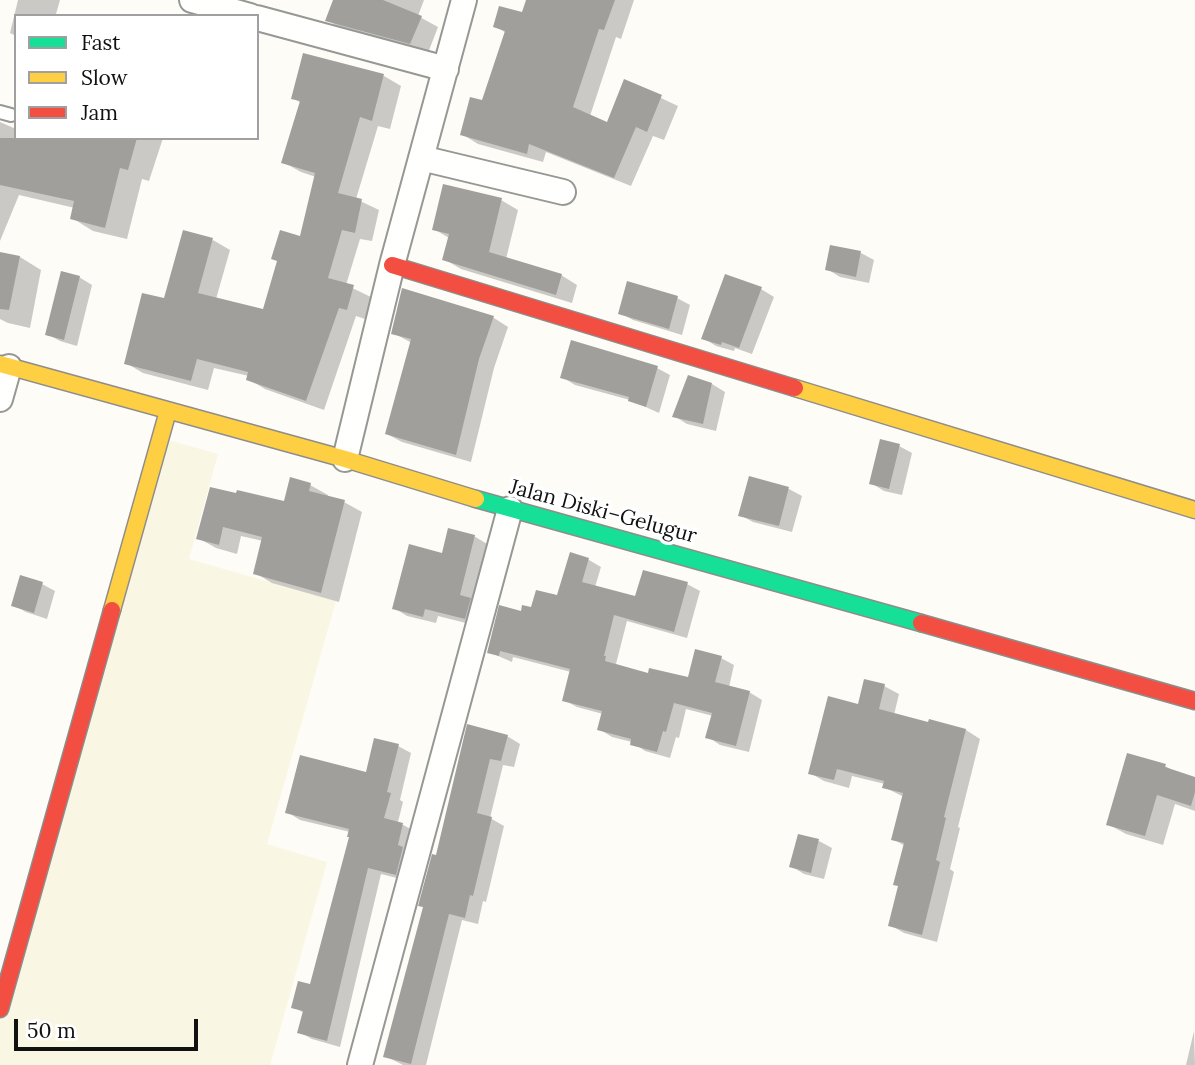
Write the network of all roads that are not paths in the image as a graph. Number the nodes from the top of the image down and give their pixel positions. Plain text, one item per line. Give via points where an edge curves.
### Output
1 (192, 0) edge
2 (464, 0) edge
3 (243, 14) edge
4 (259, 19) edge
5 (446, 69) junction
6 (421, 158) junction
7 (563, 192) dead end
8 (392, 265) junction
9 (4, 365) edge
10 (0, 400) edge
11 (168, 411) junction
12 (345, 459) junction
13 (510, 509) junction
14 (1195, 510) edge
15 (1195, 701) edge
16 (0, 1009) edge
17 (364, 1064) edge

1 - 3 street
2 - 5 street
4 - 5 street
5 - 6 street
6 - 7 street
6 - 8 street
8 - 12 street
8 - 14 street
9 - 10 street
9 - 11 street, Jalan Diski–Gelugur
11 - 12 street, Jalan Diski–Gelugur
11 - 16 street
12 - 13 street, Jalan Diski–Gelugur
13 - 15 street, Jalan Diski–Gelugur
13 - 17 street

